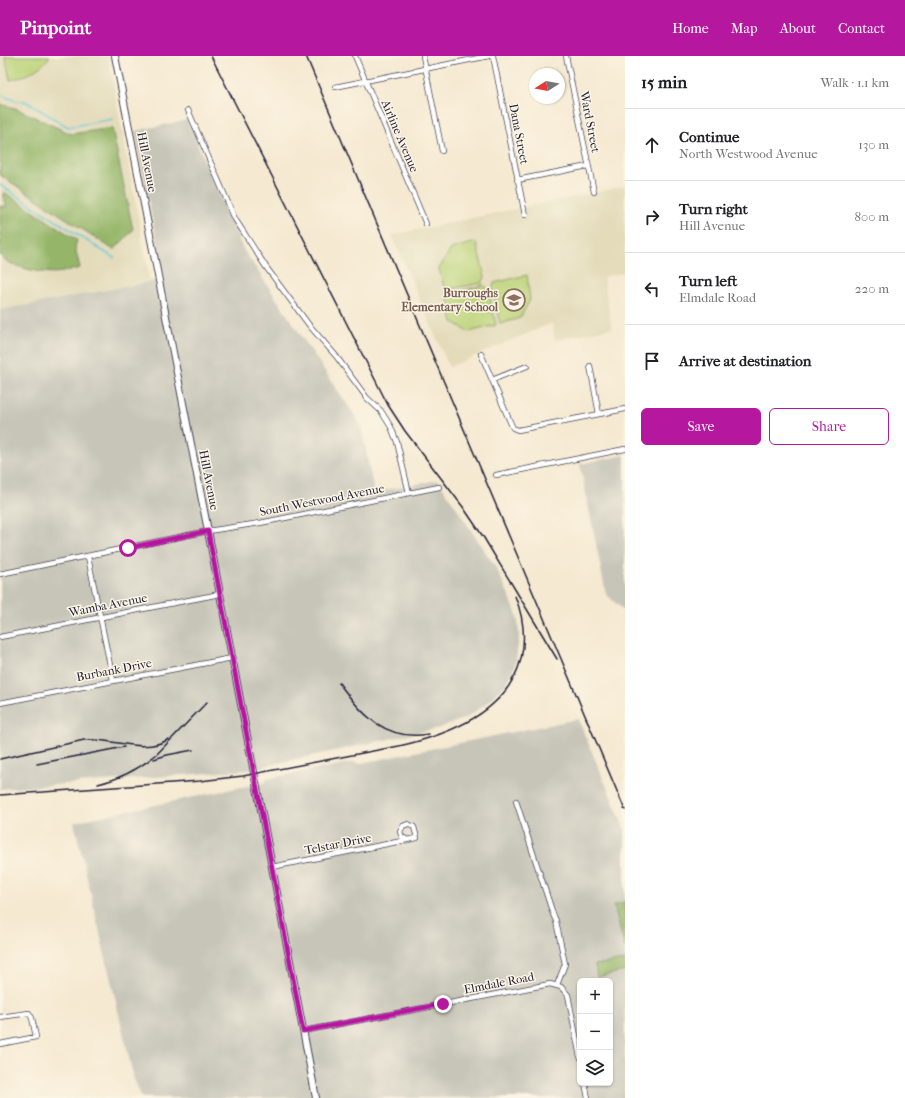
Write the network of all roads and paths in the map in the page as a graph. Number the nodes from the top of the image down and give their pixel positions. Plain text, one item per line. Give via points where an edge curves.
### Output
1 (115, 56) edge
2 (355, 56) edge
3 (423, 56) edge
4 (489, 56) edge
5 (493, 56) edge
6 (566, 56) edge
7 (426, 69) junction
8 (366, 81) junction
9 (335, 87) dead end
10 (188, 110) dead end
11 (442, 151) dead end
12 (588, 166) junction
13 (517, 180) junction
14 (594, 192) dead end
15 (525, 215) dead end
16 (426, 224) dead end
17 (481, 354) dead end
18 (527, 366) dead end
19 (590, 366) dead end
20 (492, 380) junction
21 (625, 409) edge
22 (599, 414) junction
23 (625, 449) edge
24 (496, 475) dead end
25 (439, 487) dead end
26 (409, 493) junction
27 (208, 531) junction
28 (88, 556) junction
29 (0, 574) edge
30 (220, 594) junction
31 (100, 617) junction
32 (0, 637) edge
33 (232, 658) junction
34 (113, 680) junction
35 (0, 703) edge
36 (516, 802) dead end
37 (408, 840) dead end
38 (272, 867) junction
39 (557, 985) junction
40 (0, 1017) edge
41 (303, 1031) junction
42 (0, 1044) edge
43 (579, 1050) edge
44 (586, 1086) edge
45 (316, 1098) edge
46 (588, 1098) edge

1 - 27 main road, Hill Avenue
2 - 8 street, Airline Avenue
3 - 7 street
4 - 7 street
5 - 13 street, Dana Street
6 - 12 street, Ward Street
7 - 8 street
7 - 11 street
8 - 9 street
8 - 16 street, Airline Avenue
10 - 26 street via 232,212 258,255 309,325 367,398 381,411 391,427
12 - 13 street
12 - 14 street, Ward Street
13 - 15 street, Dana Street
17 - 20 street
18 - 20 street
19 - 22 street
20 - 22 street via 515,429 521,430
21 - 22 street
23 - 24 street
25 - 26 street, South Westwood Avenue
26 - 27 street, South Westwood Avenue
27 - 28 street, South Westwood Avenue
27 - 30 main road, Hill Avenue
28 - 29 street, South Westwood Avenue
28 - 31 street
30 - 31 street, Wamba Avenue
30 - 33 main road, Hill Avenue
31 - 32 street, Wamba Avenue
31 - 34 street
33 - 34 street, Burbank Drive
33 - 38 main road, Hill Avenue
34 - 35 street, Burbank Drive
36 - 39 street via 556,921 565,964
37 - 38 street, Telstar Drive
38 - 41 main road, Hill Avenue
39 - 41 street, Elmdale Road via 546,984
39 - 43 street via 569,998
40 - 42 street via 29,1012 36,1037
41 - 45 main road, Hill Avenue
44 - 46 street

